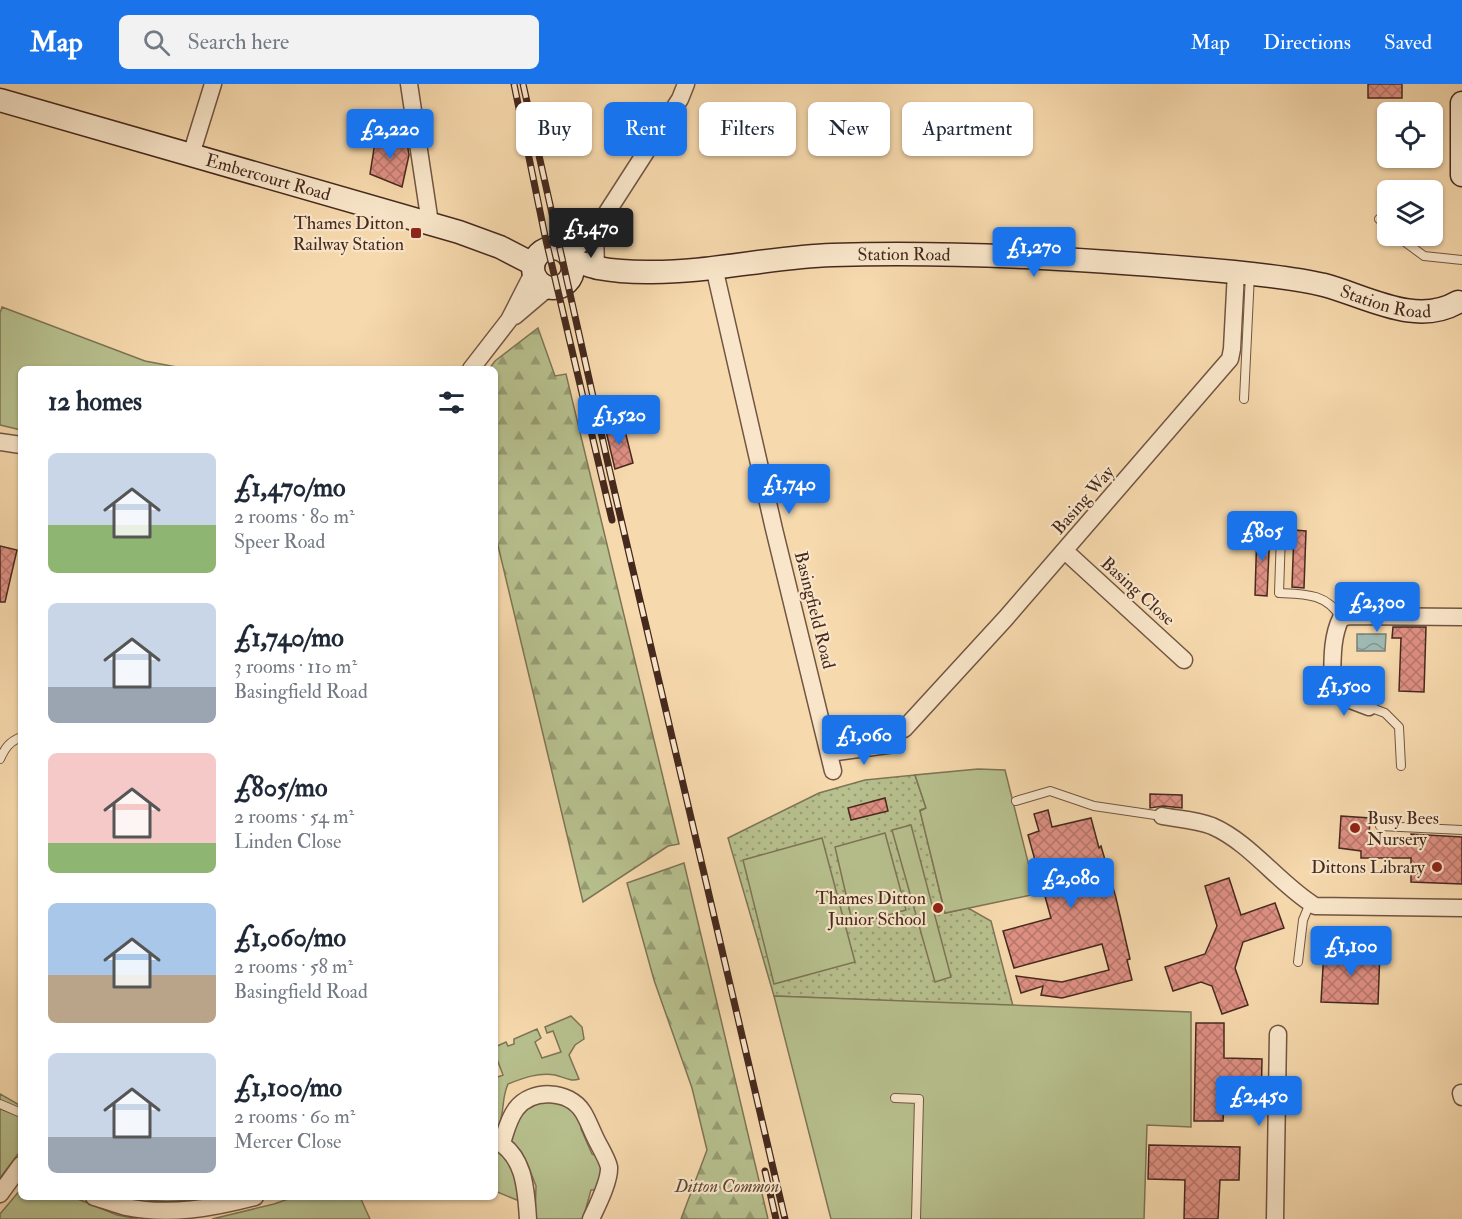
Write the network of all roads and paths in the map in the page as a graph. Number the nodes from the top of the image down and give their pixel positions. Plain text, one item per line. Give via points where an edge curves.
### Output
1 (213, 84) edge
2 (409, 84) edge
3 (686, 84) edge
4 (0, 100) edge
5 (1462, 103) edge
6 (191, 155) junction
7 (1462, 175) edge
8 (430, 223) junction
9 (595, 231) junction
10 (1410, 246) edge
11 (1462, 260) edge
12 (571, 264) junction
13 (714, 267) junction
14 (596, 268) junction
15 (1243, 273) junction
16 (538, 275) junction
17 (1461, 301) edge
18 (473, 366) edge
19 (1244, 399) dead end
20 (0, 442) edge
21 (18, 445) edge
22 (1281, 534) dead end
23 (1065, 551) junction
24 (1462, 617) edge
25 (1341, 618) junction
26 (1184, 660) dead end
27 (1370, 707) joint
28 (904, 729) dead end
29 (18, 738) edge
30 (895, 744) dead end
31 (829, 753) junction
32 (0, 759) edge
33 (1401, 766) dead end
34 (833, 771) dead end
35 (1016, 801) dead end
36 (1162, 816) joint
37 (1380, 826) dead end
38 (1462, 830) edge
39 (1310, 903) junction
40 (1462, 908) edge
41 (1298, 962) dead end
42 (1278, 1034) dead end
43 (895, 1098) dead end
44 (0, 1104) edge
45 (18, 1112) edge
46 (499, 1141) edge
47 (18, 1169) edge
48 (0, 1194) edge
49 (104, 1200) edge
50 (240, 1200) edge
51 (528, 1219) edge
52 (591, 1219) edge
53 (916, 1219) edge
54 (1275, 1219) edge

1 - 6 street
2 - 8 street
3 - 9 street
4 - 6 main road, Embercourt Road
5 - 7 main road
6 - 8 main road, Embercourt Road
8 - 16 main road, Embercourt Road via 500,247
9 - 12 street via 576,252
9 - 14 street
10 - 11 lane via 1424,256
12 - 14 main road, Station Road
12 - 16 main road via 568,282 559,288
12 - 16 main road via 561,250 550,248 541,252
13 - 14 main road, Station Road via 648,273
13 - 15 main road, Station Road via 798,256 870,254 1083,260
13 - 31 street, Basingfield Road
15 - 17 main road, Station Road via 1323,285 1419,312 1449,308
15 - 19 lane
15 - 23 street, Basing Way via 1230,359
16 - 18 street
20 - 21 street
22 - 25 lane via 1279,593 1314,595 1337,610
23 - 26 street, Basing Close
23 - 28 street, Basing Way
24 - 25 street
25 - 27 street via 1334,640 1332,693
27 - 33 lane via 1385,713 1399,727
29 - 32 lane via 11,741
30 - 31 street
31 - 34 street, Basingfield Road
35 - 36 lane via 1050,791 1094,806
36 - 39 street via 1219,830 1257,856
37 - 38 lane
39 - 40 street
39 - 41 lane via 1303,920
42 - 54 street
43 - 53 lane via 919,1100
44 - 45 lane
46 - 51 street via 525,1177
46 - 52 street via 517,1107 528,1099 555,1094 571,1100 582,1111 609,1167
47 - 48 street
49 - 50 street via 160,1211 192,1210

